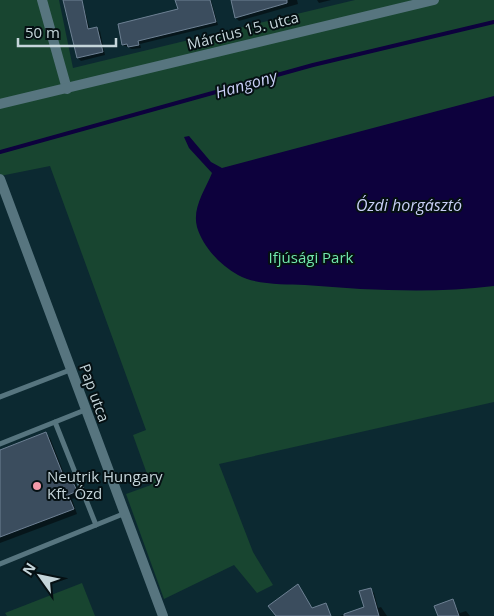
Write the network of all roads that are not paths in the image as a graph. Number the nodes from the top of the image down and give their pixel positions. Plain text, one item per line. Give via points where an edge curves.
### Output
1 (42, 0) edge
2 (434, 0) edge
3 (66, 89) junction
4 (0, 104) edge
5 (1, 183) edge
6 (70, 370) junction
7 (0, 398) edge
8 (84, 410) junction
9 (54, 422) junction
10 (0, 444) edge
11 (123, 514) junction
12 (96, 525) junction
13 (0, 564) edge
14 (163, 616) edge

1 - 3 street
2 - 3 street, Március 15. utca
3 - 4 street, Március 15. utca
5 - 6 street, Pap utca
6 - 7 lane
6 - 8 street, Pap utca
8 - 9 lane
8 - 11 street, Pap utca
9 - 10 lane
9 - 12 lane
11 - 12 lane
11 - 14 street, Pap utca
12 - 13 lane

